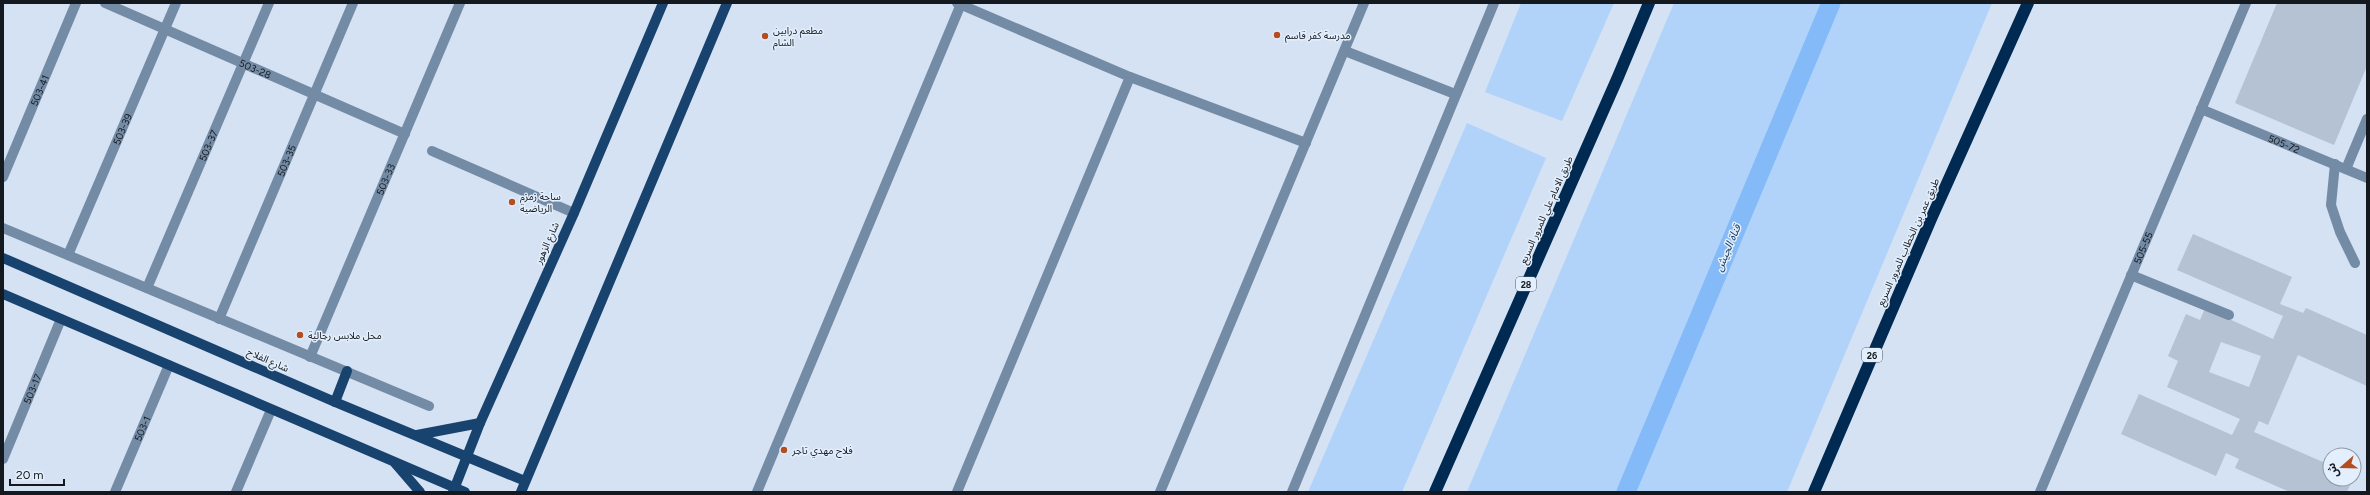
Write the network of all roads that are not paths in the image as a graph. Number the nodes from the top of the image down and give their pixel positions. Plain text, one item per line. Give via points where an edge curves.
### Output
1 (76, 3) edge
2 (105, 3) edge
3 (176, 3) edge
4 (269, 3) edge
5 (353, 3) edge
6 (460, 3) edge
7 (663, 3) edge
8 (727, 3) edge
9 (1364, 3) edge
10 (1494, 3) edge
11 (1649, 3) edge
12 (2028, 3) edge
13 (2246, 3) edge
14 (959, 4) edge
15 (165, 29) junction
16 (1344, 51) junction
17 (243, 63) junction
18 (1130, 77) junction
19 (314, 94) junction
20 (1455, 94) junction
21 (2201, 109) junction
22 (2367, 119) edge
23 (405, 134) junction
24 (1306, 143) junction
25 (432, 151) dead end
26 (2334, 164) junction
27 (2346, 169) junction
28 (3, 177) edge
29 (2367, 178) edge
30 (574, 213) junction
31 (3, 228) edge
32 (68, 255) junction
33 (3, 258) edge
34 (2355, 263) dead end
35 (2131, 275) junction
36 (147, 288) junction
37 (3, 294) edge
38 (2229, 315) dead end
39 (61, 319) junction
40 (219, 319) junction
41 (310, 357) junction
42 (169, 364) junction
43 (348, 371) junction
44 (335, 402) junction
45 (429, 406) dead end
46 (271, 410) junction
47 (480, 422) junction
48 (416, 436) junction
49 (468, 457) junction
50 (3, 459) edge
51 (393, 461) junction
52 (525, 481) junction
53 (454, 490) edge
54 (115, 492) edge
55 (236, 492) edge
56 (420, 492) edge
57 (465, 492) edge
58 (521, 492) edge
59 (757, 492) edge
60 (957, 492) edge
61 (1160, 492) edge
62 (1292, 492) edge
63 (1435, 492) edge
64 (1814, 492) edge
65 (2040, 492) edge

1 - 28 street, 503-41
2 - 15 street, 503-28
3 - 15 street, 503-39
4 - 17 street, 503-37
5 - 19 street, 503-35
6 - 23 street, 503-33
7 - 30 main road, شارع الزهور
8 - 52 main road
9 - 16 street
10 - 20 street
11 - 63 highway, طريق الامام علي للمرور السريع / 28
12 - 64 highway, طريق عمر بن الخطاب للمرور السريع / 26 via 1931,219
13 - 21 street, 505-55
14 - 18 street
14 - 59 street
15 - 17 street, 503-28
15 - 32 street, 503-39
16 - 20 street
16 - 24 street
17 - 19 street, 503-28
17 - 36 street, 503-37
18 - 24 street
18 - 60 street
19 - 23 street, 503-28
19 - 40 street, 503-35
20 - 62 street
21 - 26 street, 505-72
21 - 35 street, 505-55
22 - 27 street
23 - 41 street, 503-33
24 - 61 street
25 - 30 street
26 - 27 street, 505-72
26 - 34 street via 2331,205 2340,232
27 - 29 street, 505-72
30 - 47 main road, شارع الزهور
31 - 32 street
32 - 36 street
33 - 44 main road, شارع الفلاح
35 - 38 street
35 - 65 street, 505-55
36 - 40 street
37 - 39 main road
39 - 42 main road
39 - 50 street, 503-17
40 - 41 street
41 - 43 street
42 - 46 main road
42 - 54 street, 503-1
43 - 44 main road
43 - 45 street
44 - 48 main road, شارع الفلاح
46 - 51 main road
46 - 55 street
47 - 48 main road
47 - 49 main road, شارع الزهور
48 - 49 main road, شارع الفلاح
49 - 52 main road, شارع الفلاح
49 - 53 main road, شارع الزهور
51 - 53 main road
51 - 56 main road
52 - 58 main road
53 - 57 main road

